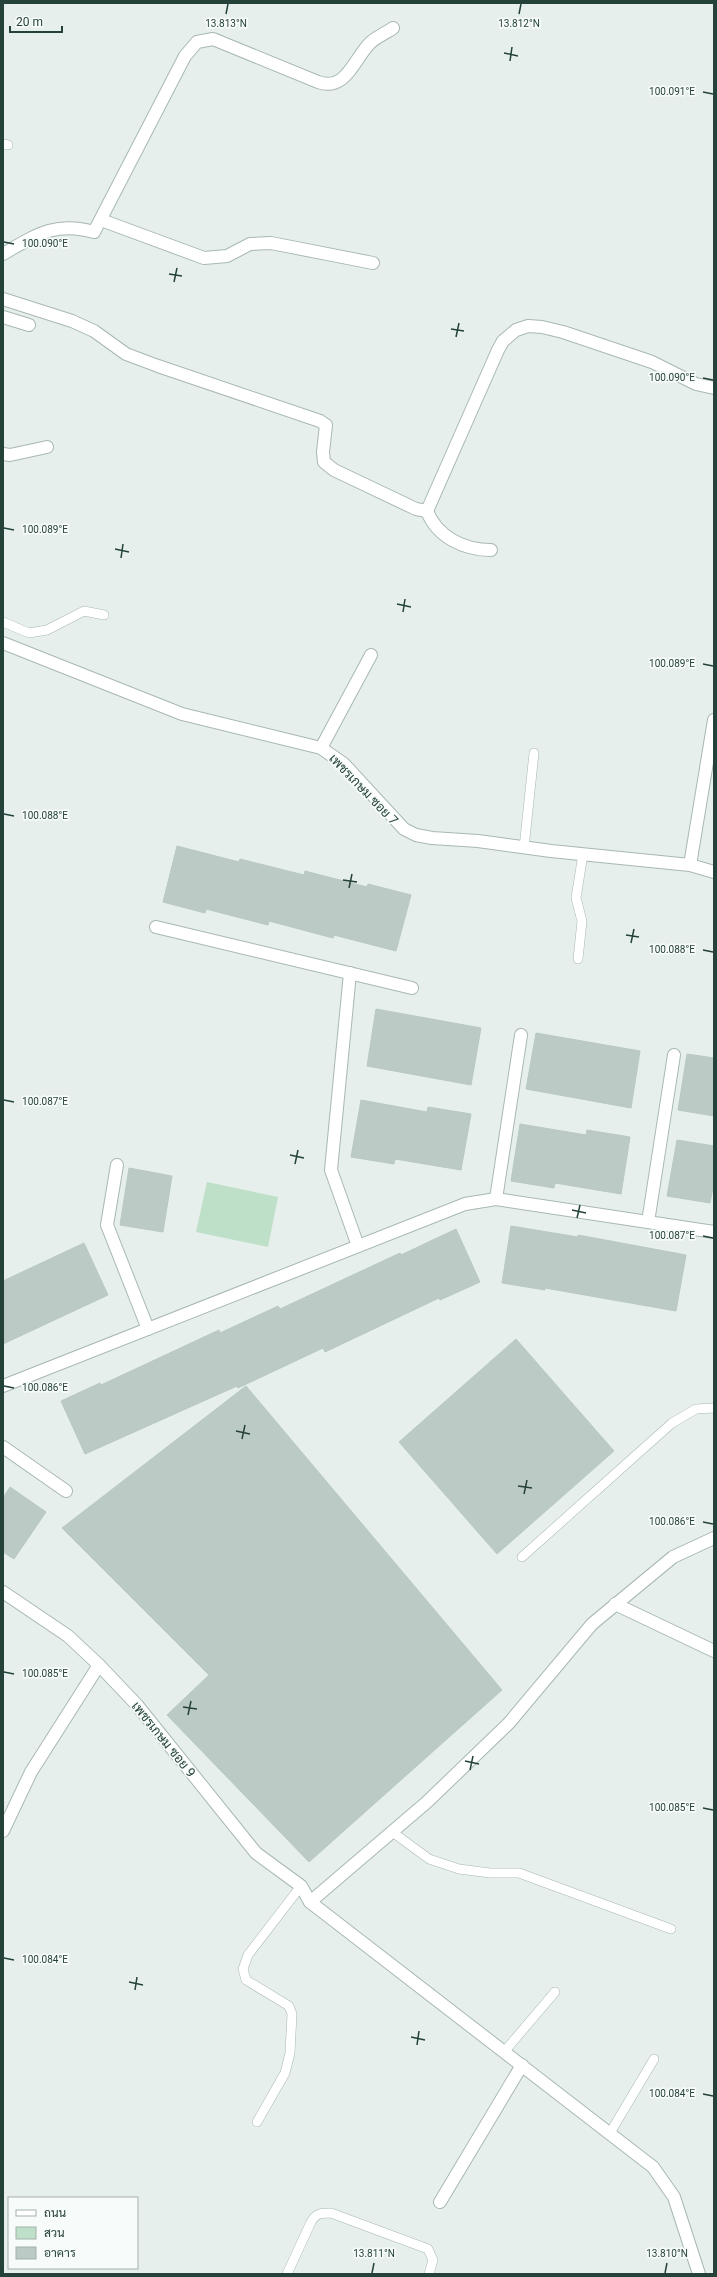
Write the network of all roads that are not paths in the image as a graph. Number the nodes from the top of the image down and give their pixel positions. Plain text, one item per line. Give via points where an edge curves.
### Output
1 (393, 28) dead end
2 (101, 220) junction
3 (3, 254) edge
4 (373, 263) dead end
5 (3, 299) edge
6 (3, 317) edge
7 (28, 325) dead end
8 (714, 388) edge
9 (47, 447) dead end
10 (3, 454) edge
11 (427, 511) junction
12 (490, 550) dead end
13 (104, 615) dead end
14 (3, 622) edge
15 (3, 644) edge
16 (371, 655) dead end
17 (714, 720) edge
18 (321, 748) junction
19 (534, 754) dead end
20 (524, 848) junction
21 (583, 854) junction
22 (690, 865) junction
23 (714, 872) edge
24 (156, 927) dead end
25 (578, 959) dead end
26 (350, 973) junction
27 (412, 988) dead end
28 (521, 1035) dead end
29 (674, 1055) dead end
30 (117, 1165) dead end
31 (496, 1200) junction
32 (648, 1222) junction
33 (714, 1232) edge
34 (358, 1246) junction
35 (148, 1329) junction
36 (3, 1386) edge
37 (714, 1408) edge
38 (3, 1446) edge
39 (66, 1491) dead end
40 (714, 1538) edge
41 (522, 1557) dead end
42 (3, 1592) edge
43 (615, 1604) junction
44 (714, 1651) edge
45 (99, 1664) junction
46 (3, 1831) edge
47 (391, 1831) junction
48 (301, 1886) junction
49 (310, 1902) junction
50 (671, 1929) dead end
51 (555, 1992) dead end
52 (504, 2052) junction
53 (654, 2059) dead end
54 (522, 2065) junction
55 (257, 2122) dead end
56 (610, 2133) junction
57 (440, 2202) dead end
58 (287, 2274) edge
59 (429, 2274) edge
60 (699, 2274) edge

1 - 2 street via 370,43 344,78 334,84 325,85 213,39 197,42 185,56
2 - 3 street via 94,232 71,228 48,230
2 - 4 street via 204,258 226,256 250,244 271,244
5 - 11 street via 83,326 132,356 320,421 326,425 324,462 334,470 416,509
6 - 7 street
8 - 11 street via 696,384 652,362 563,332 528,326 516,330 503,340 498,350
9 - 10 street via 10,455
11 - 12 street via 432,524 446,537 474,550
13 - 14 lane via 84,611 47,630 29,633
15 - 18 street, เพชรเกษม ซอย 7 via 182,714
16 - 18 street
17 - 22 street
18 - 20 street, เพชรเกษม ซอย 7 via 344,764 404,829 416,835
19 - 20 lane
20 - 21 street, เพชรเกษม ซอย 7
21 - 22 street, เพชรเกษม ซอย 7
21 - 25 lane via 576,898 582,921
22 - 23 street, เพชรเกษม ซอย 7
24 - 26 street
26 - 27 street
26 - 34 street via 331,1170
28 - 31 street
29 - 32 street
30 - 35 street via 107,1225
31 - 32 street
31 - 34 street via 465,1204
32 - 33 street
34 - 35 street
35 - 36 street
37 - 41 lane via 696,1408 672,1423
38 - 39 street
40 - 43 street via 673,1557
42 - 45 street, เพชรเกษม ซอย 9 via 68,1636
43 - 44 street
43 - 47 street via 592,1624 509,1723 427,1802
45 - 46 street via 31,1772
45 - 48 street, เพชรเกษม ซอย 9 via 137,1705 256,1853
47 - 49 street
47 - 50 lane via 429,1859 459,1869 519,1873
48 - 49 street, เพชรเกษม ซอย 9
48 - 55 lane via 248,1955 243,1969 246,1980 289,2006 292,2014 290,2053 285,2073
49 - 52 street
51 - 52 lane
52 - 54 street
53 - 56 lane
54 - 56 street
54 - 57 street
56 - 60 street via 663,2178 674,2197
58 - 59 lane via 311,2222 315,2215 321,2213 330,2213 428,2249 433,2260

